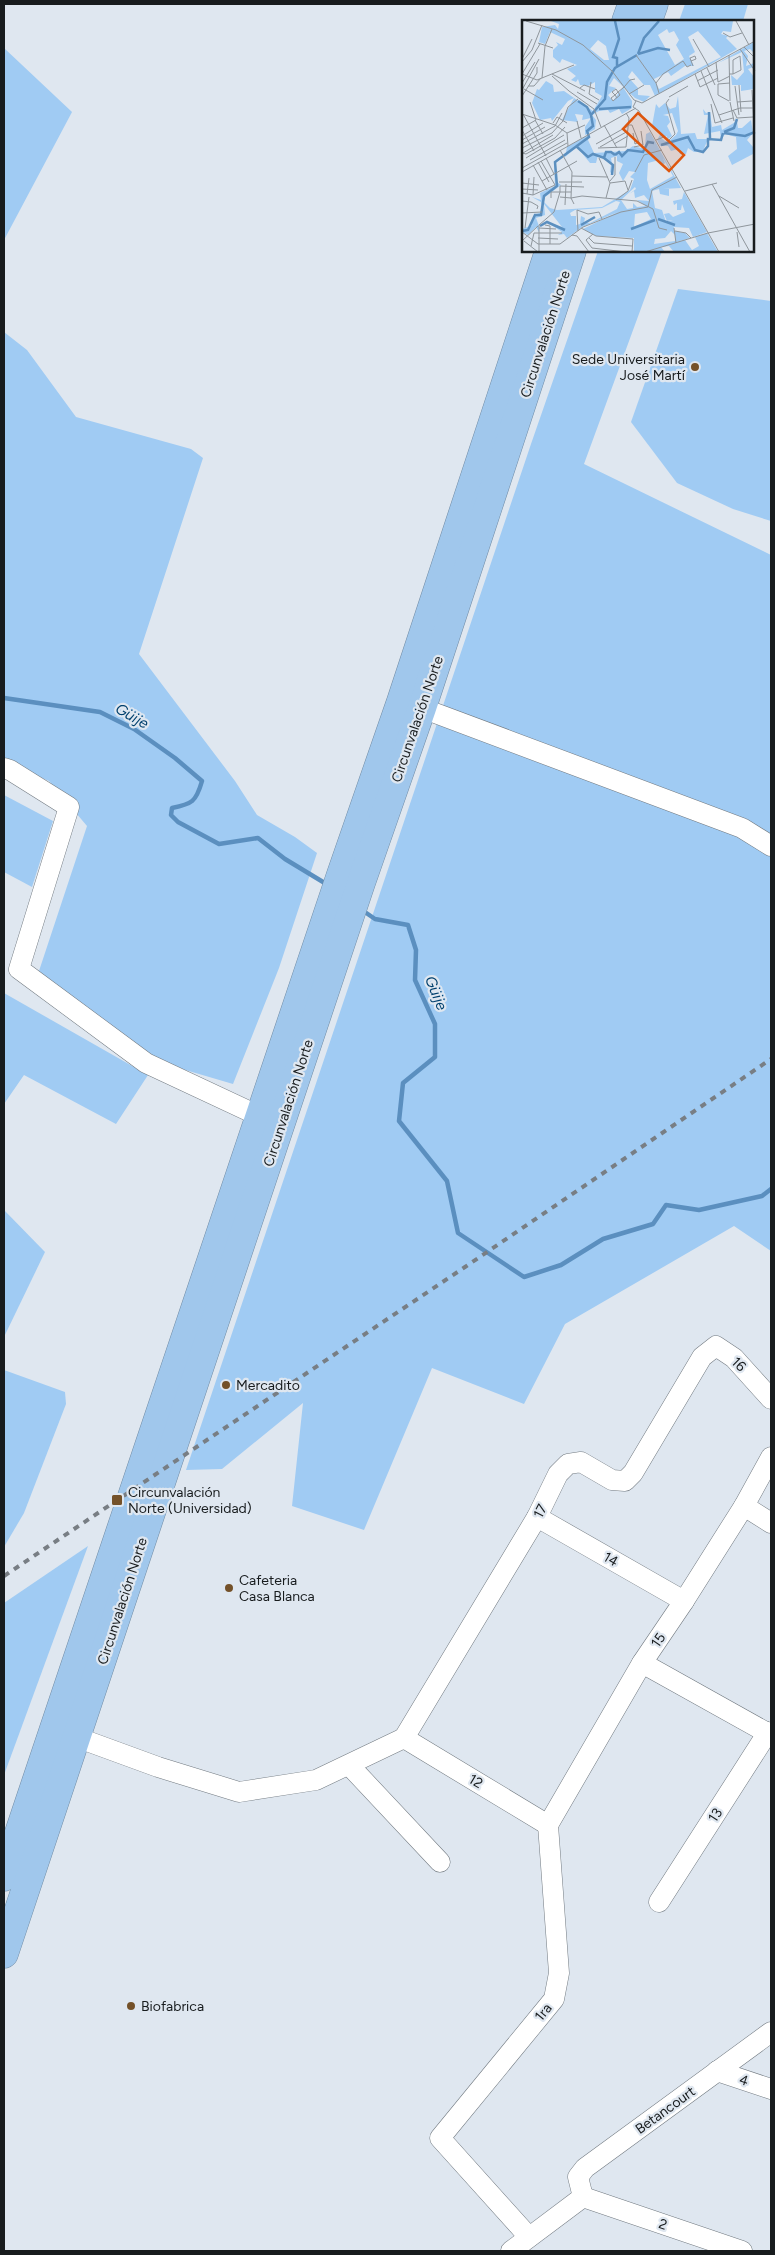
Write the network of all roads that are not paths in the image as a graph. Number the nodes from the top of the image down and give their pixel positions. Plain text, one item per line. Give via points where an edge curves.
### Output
1 (632, 4) edge
2 (654, 4) edge
3 (626, 20) edge
4 (648, 20) edge
5 (549, 252) edge
6 (572, 252) edge
7 (411, 704) junction
8 (4, 768) edge
9 (771, 846) edge
10 (270, 1121) junction
11 (702, 1356) joint
12 (771, 1399) edge
13 (771, 1457) edge
14 (744, 1506) junction
15 (538, 1517) junction
16 (771, 1523) edge
17 (684, 1601) junction
18 (642, 1663) junction
19 (65, 1734) junction
20 (769, 1734) edge
21 (404, 1738) junction
22 (349, 1765) junction
23 (548, 1825) junction
24 (440, 1862) dead end
25 (4, 1877) edge
26 (659, 1902) dead end
27 (4, 1954) edge
28 (771, 2032) edge
29 (718, 2071) junction
30 (771, 2089) edge
31 (583, 2197) junction
32 (529, 2238) junction
33 (707, 2246) edge
34 (511, 2251) edge
35 (742, 2251) edge

1 - 3 highway
2 - 4 highway
5 - 7 highway, Circunvalación Norte
6 - 7 highway, Circunvalación Norte
7 - 9 street via 742,828
7 - 10 highway, Circunvalación Norte
8 - 10 street via 69,807 19,969 146,1063
10 - 19 highway, Circunvalación Norte
11 - 12 street, 16 via 716,1346 734,1358
11 - 15 street, 17 via 633,1473 625,1481 612,1480 581,1462 568,1464 558,1474
13 - 14 street, 15
14 - 16 street
14 - 17 street, 15
15 - 17 street, 14
15 - 21 street, 17
17 - 18 street, 15
18 - 20 street
18 - 23 street, 15
19 - 22 street via 239,1792 316,1780
19 - 25 highway, Circunvalación Norte
19 - 27 highway, Circunvalación Norte
20 - 26 street, 13
21 - 22 street
21 - 23 street, 12
22 - 24 street
23 - 32 street, 1ra via 560,1974 554,2000 440,2138
28 - 29 street, Betancourt
29 - 30 street, 4
29 - 31 street, Betancourt via 585,2168 578,2177
31 - 32 street
31 - 33 street, 2
32 - 34 street
33 - 35 street, 2

